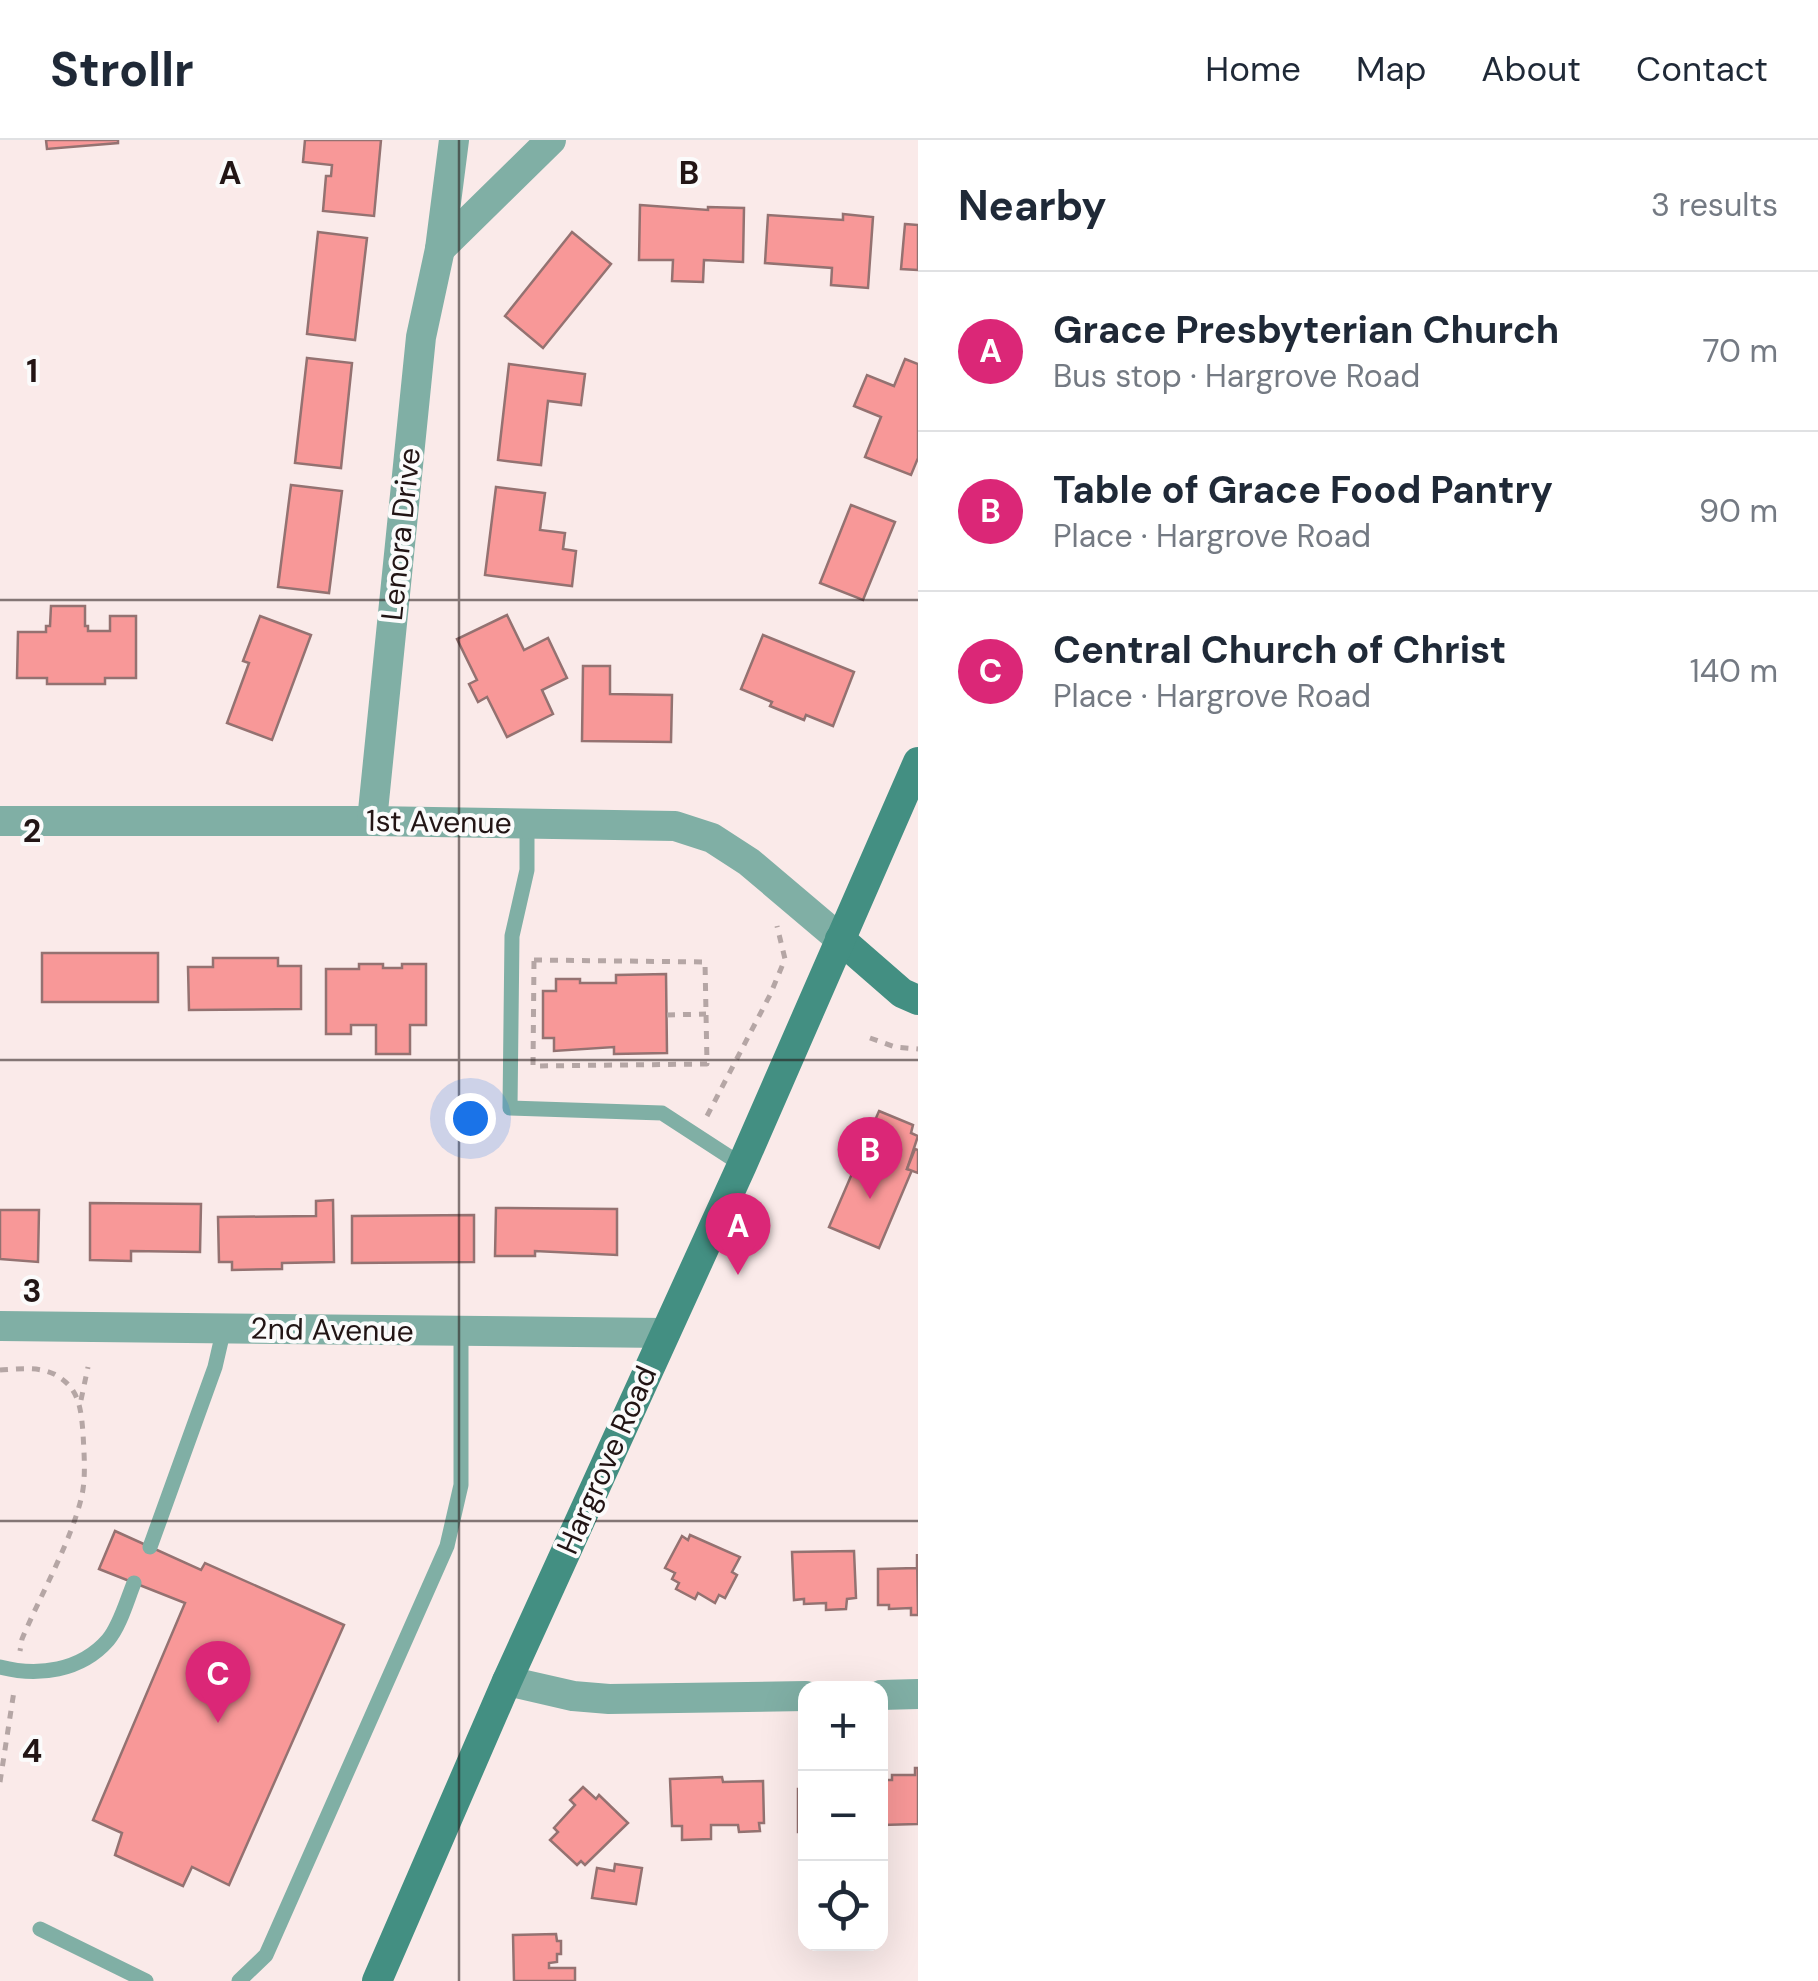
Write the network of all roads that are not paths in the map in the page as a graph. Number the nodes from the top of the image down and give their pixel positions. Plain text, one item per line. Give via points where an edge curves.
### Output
1 (454, 140) edge
2 (551, 140) edge
3 (440, 249) junction
4 (918, 762) edge
5 (0, 821) edge
6 (372, 821) junction
7 (527, 823) junction
8 (840, 940) junction
9 (918, 1000) edge
10 (742, 1165) junction
11 (0, 1326) edge
12 (224, 1328) junction
13 (460, 1331) junction
14 (664, 1334) junction
15 (150, 1547) dead end
16 (134, 1583) dead end
17 (8, 1669) edge
18 (506, 1681) junction
19 (918, 1694) edge
20 (888, 1695) edge
21 (798, 1696) edge
22 (40, 1929) dead end
23 (146, 1981) edge
24 (239, 1981) edge
25 (377, 1981) edge

1 - 3 street, Lenora Drive
2 - 3 street
3 - 6 street, Lenora Drive via 421,336
4 - 8 main road, Hargrove Road
5 - 6 street, 1st Avenue
6 - 7 street, 1st Avenue
7 - 8 street, 1st Avenue via 675,826 712,838
7 - 10 lane via 526,870 512,936 510,1108 662,1113
8 - 9 main road
8 - 10 main road, Hargrove Road
10 - 14 main road, Hargrove Road
11 - 12 street, 2nd Avenue
12 - 13 street, 2nd Avenue
12 - 15 lane
13 - 14 street, 2nd Avenue
13 - 24 lane via 460,1485 447,1546 266,1955
14 - 18 main road, Hargrove Road
16 - 17 lane via 109,1640 67,1670
18 - 21 street via 610,1699
18 - 25 main road, Hargrove Road
19 - 20 street
22 - 23 lane

